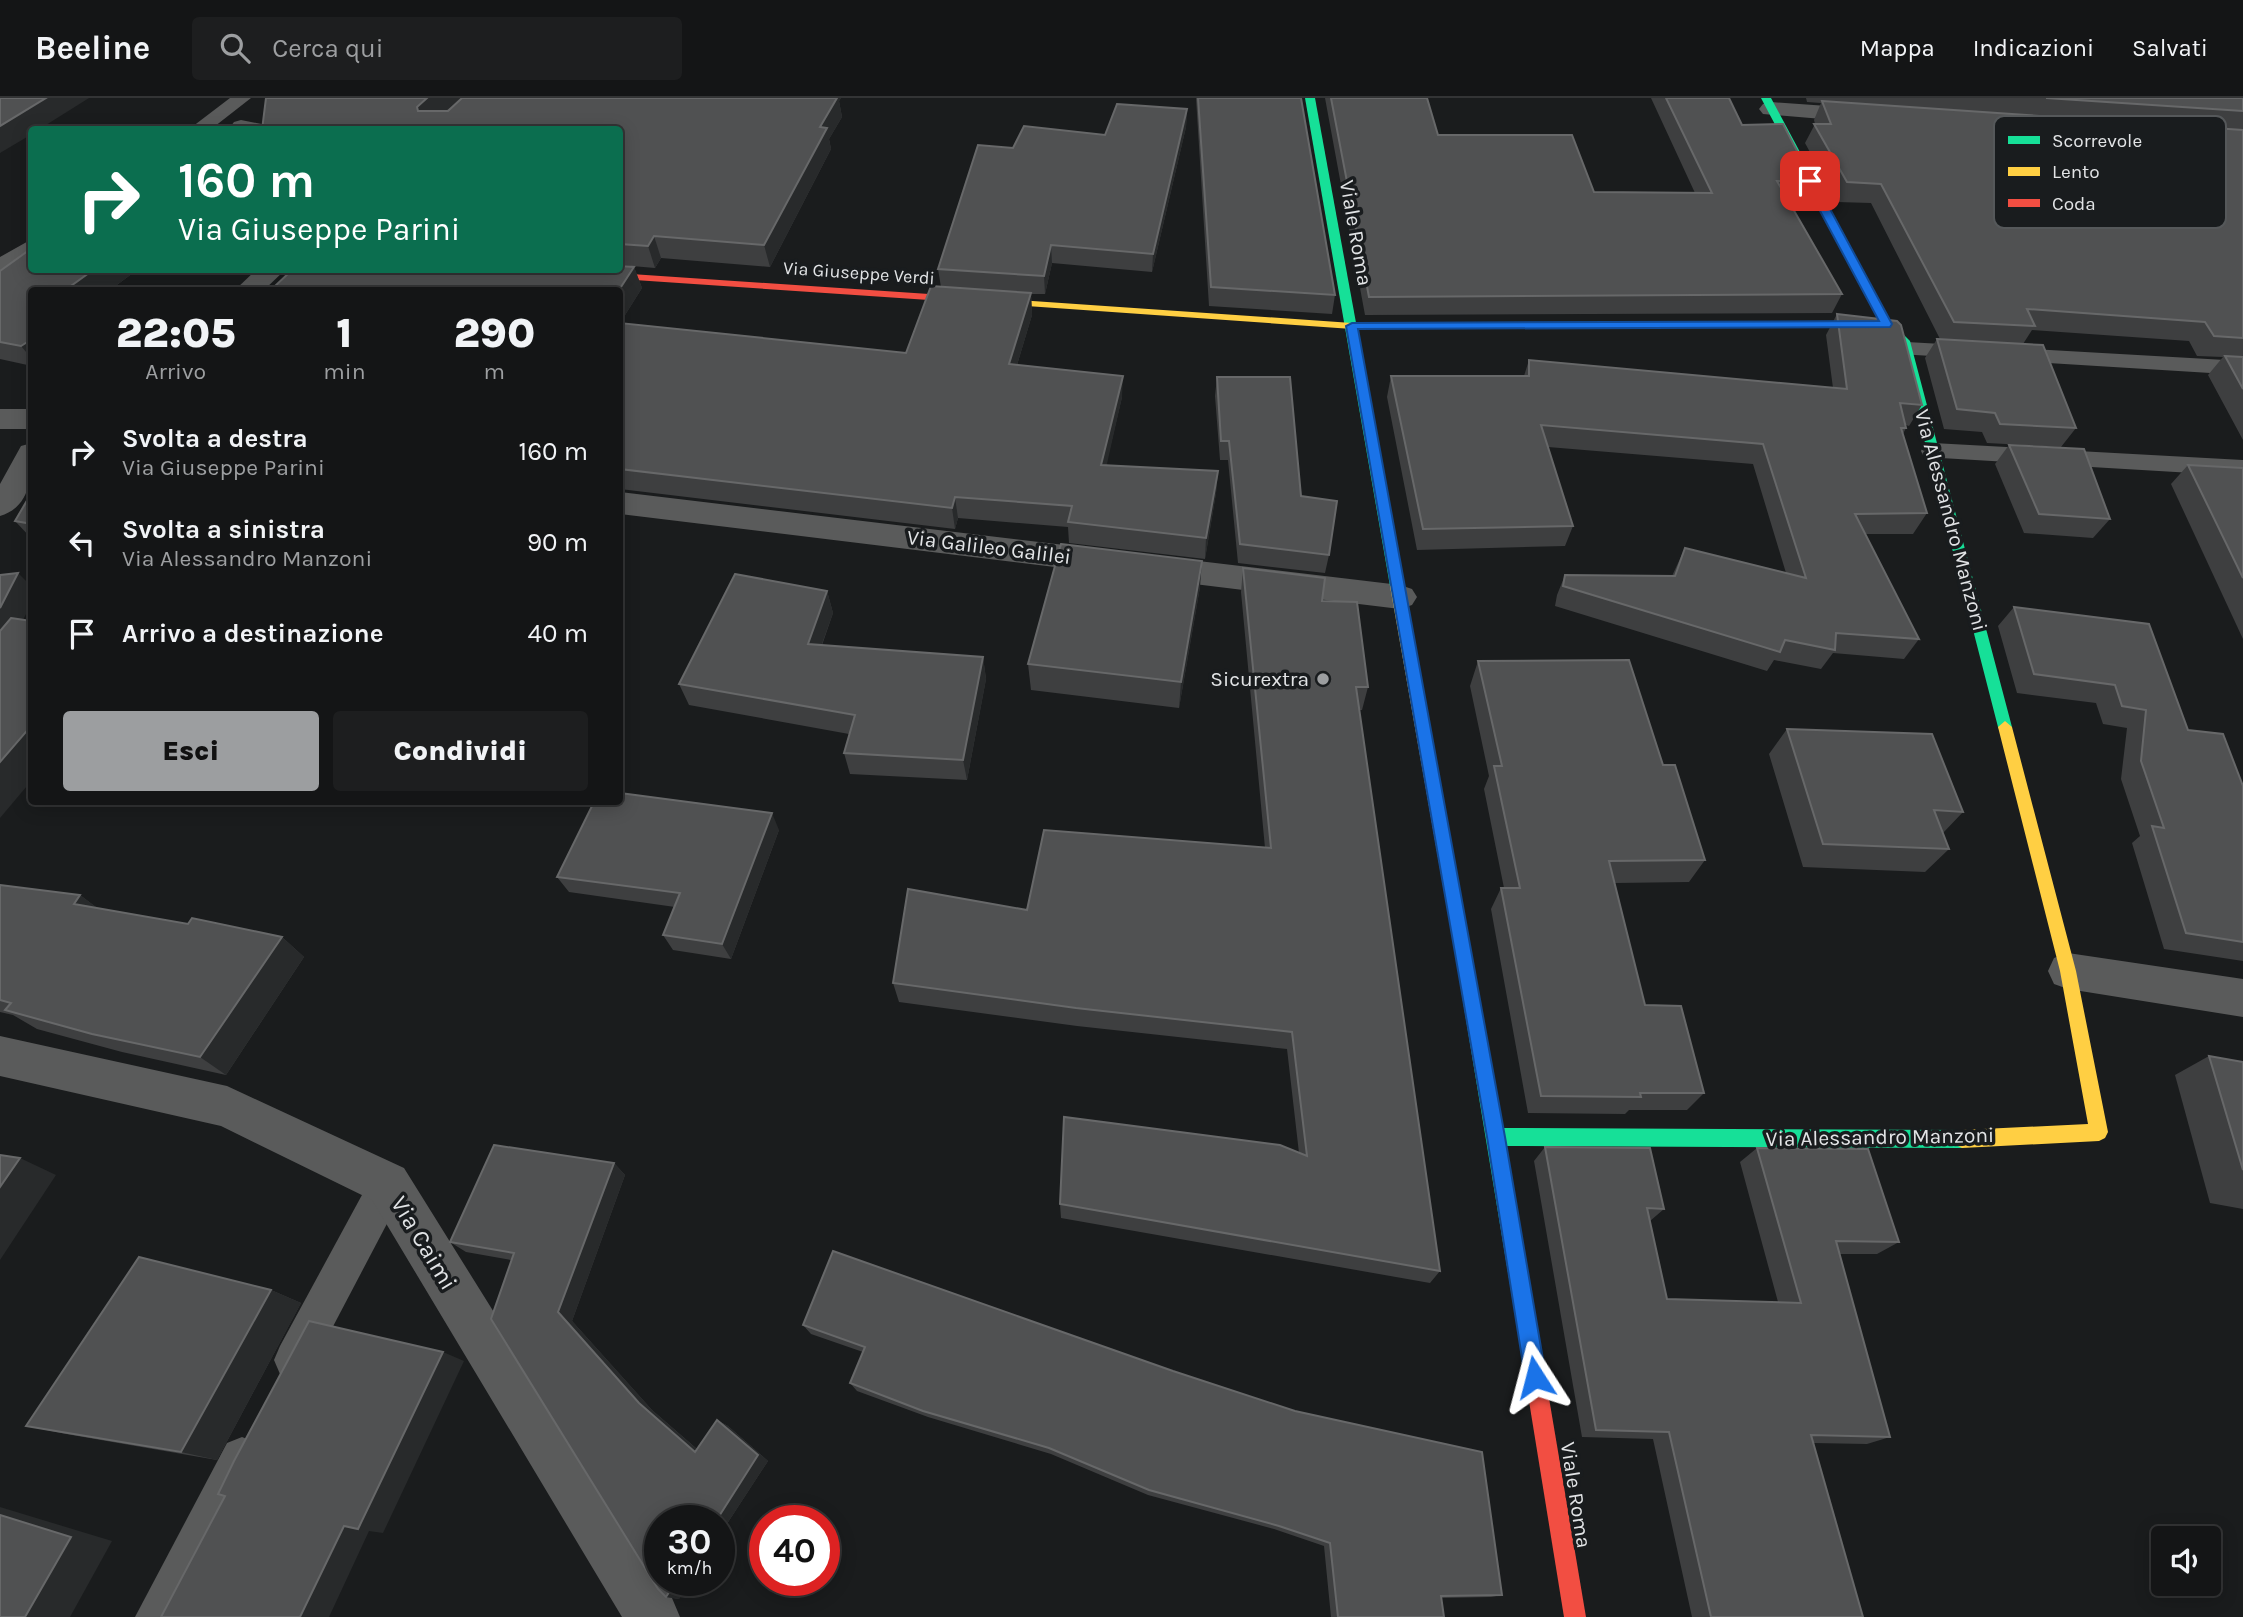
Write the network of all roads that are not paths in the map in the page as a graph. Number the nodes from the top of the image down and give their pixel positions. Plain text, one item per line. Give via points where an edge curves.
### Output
1 (242, 98) edge
2 (1310, 98) edge
3 (1769, 103) edge
4 (1896, 117) edge
5 (203, 126) edge
6 (28, 248) edge
7 (0, 267) edge
8 (268, 273) edge
9 (575, 273) edge
10 (252, 287) edge
11 (1886, 324) junction
12 (1352, 326) junction
13 (1907, 349) junction
14 (2243, 368) edge
15 (0, 419) edge
16 (0, 429) edge
17 (28, 438) edge
18 (28, 439) edge
19 (28, 449) edge
20 (1933, 451) junction
21 (2243, 468) edge
22 (14, 493) edge
23 (623, 503) edge
24 (1400, 597) junction
25 (2068, 971) junction
26 (2243, 998) edge
27 (0, 1056) edge
28 (1496, 1137) junction
29 (388, 1184) junction
30 (279, 1388) edge
31 (260, 1424) edge
32 (156, 1617) edge
33 (653, 1617) edge
34 (1575, 1617) edge

1 - 5 lane
2 - 12 street, Viale Roma
3 - 4 street
3 - 11 street, Via Alessandro Manzoni
6 - 7 lane
8 - 10 street
9 - 12 street, Via Giuseppe Verdi
11 - 12 street, Via Giuseppe Verdi
11 - 13 street, Via Alessandro Manzoni
12 - 24 street, Viale Roma
13 - 14 lane
13 - 20 street, Via Alessandro Manzoni
15 - 17 street
16 - 18 street
19 - 22 street
20 - 21 lane
20 - 25 street, Via Alessandro Manzoni
23 - 24 street, Via Galileo Galilei
24 - 28 street, Viale Roma
25 - 26 street
25 - 28 street, Via Alessandro Manzoni via 2099,1132 1934,1140
27 - 29 street, Via Caimi via 227,1107
28 - 34 street, Viale Roma
29 - 30 lane
29 - 33 street, Via Caimi
31 - 32 lane

